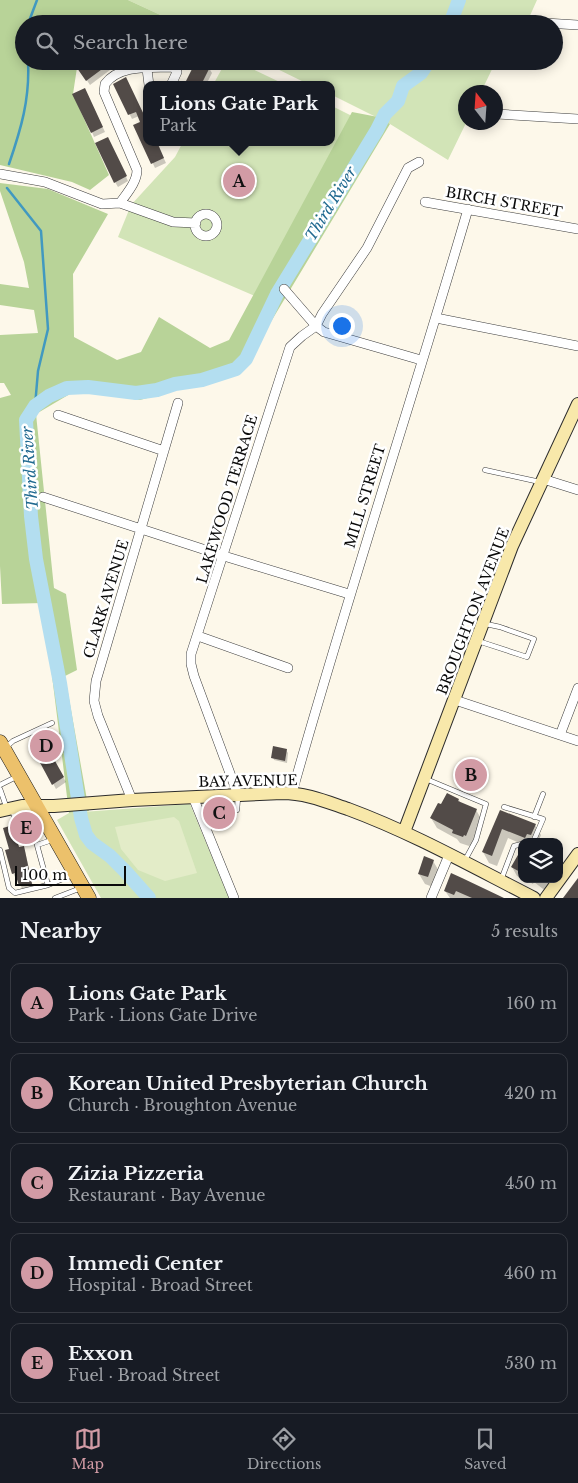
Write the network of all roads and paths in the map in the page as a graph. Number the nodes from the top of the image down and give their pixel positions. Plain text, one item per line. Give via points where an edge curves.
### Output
1 (563, 24) edge
2 (578, 25) edge
3 (128, 70) edge
4 (175, 70) edge
5 (172, 81) edge
6 (503, 114) edge
7 (578, 119) edge
8 (419, 162) dead end
9 (0, 174) edge
10 (426, 202) dead end
11 (120, 203) junction
12 (468, 209) junction
13 (196, 223) dead end
14 (578, 229) edge
15 (284, 289) dead end
16 (436, 318) junction
17 (316, 326) junction
18 (578, 346) edge
19 (421, 360) junction
20 (178, 403) dead end
21 (578, 404) edge
22 (58, 415) dead end
23 (164, 450) junction
24 (485, 470) dead end
25 (542, 481) junction
26 (578, 490) edge
27 (43, 497) dead end
28 (141, 528) junction
29 (224, 556) junction
30 (349, 594) junction
31 (483, 624) junction
32 (198, 636) junction
33 (477, 640) junction
34 (288, 668) dead end
35 (578, 688) edge
36 (455, 700) junction
37 (52, 723) dead end
38 (560, 735) junction
39 (578, 741) edge
40 (1, 748) edge
41 (19, 775) junction
42 (425, 778) junction
43 (0, 787) edge
44 (292, 793) junction
45 (543, 794) dead end
46 (238, 795) junction
47 (194, 798) junction
48 (132, 800) junction
49 (37, 805) junction
50 (504, 807) dead end
51 (237, 810) dead end
52 (10, 814) edge
53 (534, 817) junction
54 (44, 829) junction
55 (21, 832) dead end
56 (404, 832) junction
57 (535, 838) edge
58 (56, 840) junction
59 (518, 845) edge
60 (0, 850) edge
61 (578, 854) edge
62 (448, 855) junction
63 (464, 863) junction
64 (75, 874) junction
65 (500, 881) junction
66 (48, 884) junction
67 (86, 892) edge
68 (55, 898) edge
69 (234, 898) edge
70 (431, 898) edge
71 (534, 898) edge
72 (546, 898) edge

1 - 2 street
3 - 11 street via 118,73 104,86 137,170 134,182
4 - 5 street
6 - 7 street
8 - 17 street, LAKEWOOD TERRACE via 408,168 367,248
9 - 11 street via 46,182 102,204
10 - 12 street, BIRCH STREET
11 - 13 street via 174,222
12 - 14 street, BIRCH STREET
12 - 16 street, MILL STREET
15 - 17 street
16 - 18 street
16 - 19 street, MILL STREET
17 - 19 street via 324,332
17 - 29 street, LAKEWOOD TERRACE via 290,347
19 - 30 street, MILL STREET
20 - 23 street, CLARK AVENUE
21 - 25 street, BROUGHTON AVENUE
22 - 23 street
23 - 28 street, CLARK AVENUE
24 - 25 lane
25 - 26 street
25 - 31 street, BROUGHTON AVENUE via 512,546
27 - 28 street
28 - 29 street
28 - 48 street, CLARK AVENUE via 96,681 94,701
29 - 30 street
29 - 32 street, LAKEWOOD TERRACE
30 - 44 street, MILL STREET
31 - 33 street, BROUGHTON AVENUE
31 - 33 lane via 534,639 533,644 527,657
32 - 34 street
32 - 46 street, LAKEWOOD TERRACE via 191,664
33 - 36 street, BROUGHTON AVENUE
35 - 38 street
36 - 38 street
36 - 42 street, BROUGHTON AVENUE
37 - 40 lane
38 - 39 street
40 - 41 main road
41 - 43 lane
41 - 49 main road
42 - 56 street, BROUGHTON AVENUE
42 - 63 lane via 486,804 476,840
43 - 52 lane
44 - 46 street, BAY AVENUE
44 - 56 street, BAY AVENUE via 320,799
45 - 53 lane
46 - 47 street, BAY AVENUE
46 - 51 lane
47 - 48 street, BAY AVENUE
47 - 69 street
48 - 49 street, BAY AVENUE
49 - 52 street, BAY AVENUE
49 - 54 main road
50 - 53 lane
52 - 54 lane via 25,822 31,820
53 - 57 lane via 542,819
54 - 55 lane
54 - 58 main road
56 - 62 street, BAY AVENUE
58 - 64 main road
58 - 66 lane via 37,845
59 - 65 lane via 514,846
60 - 66 lane via 9,888 15,893
61 - 72 street
62 - 63 street, BAY AVENUE
62 - 70 street
63 - 65 street, BAY AVENUE
64 - 66 lane
64 - 67 main road
65 - 71 street, BAY AVENUE
67 - 68 lane

